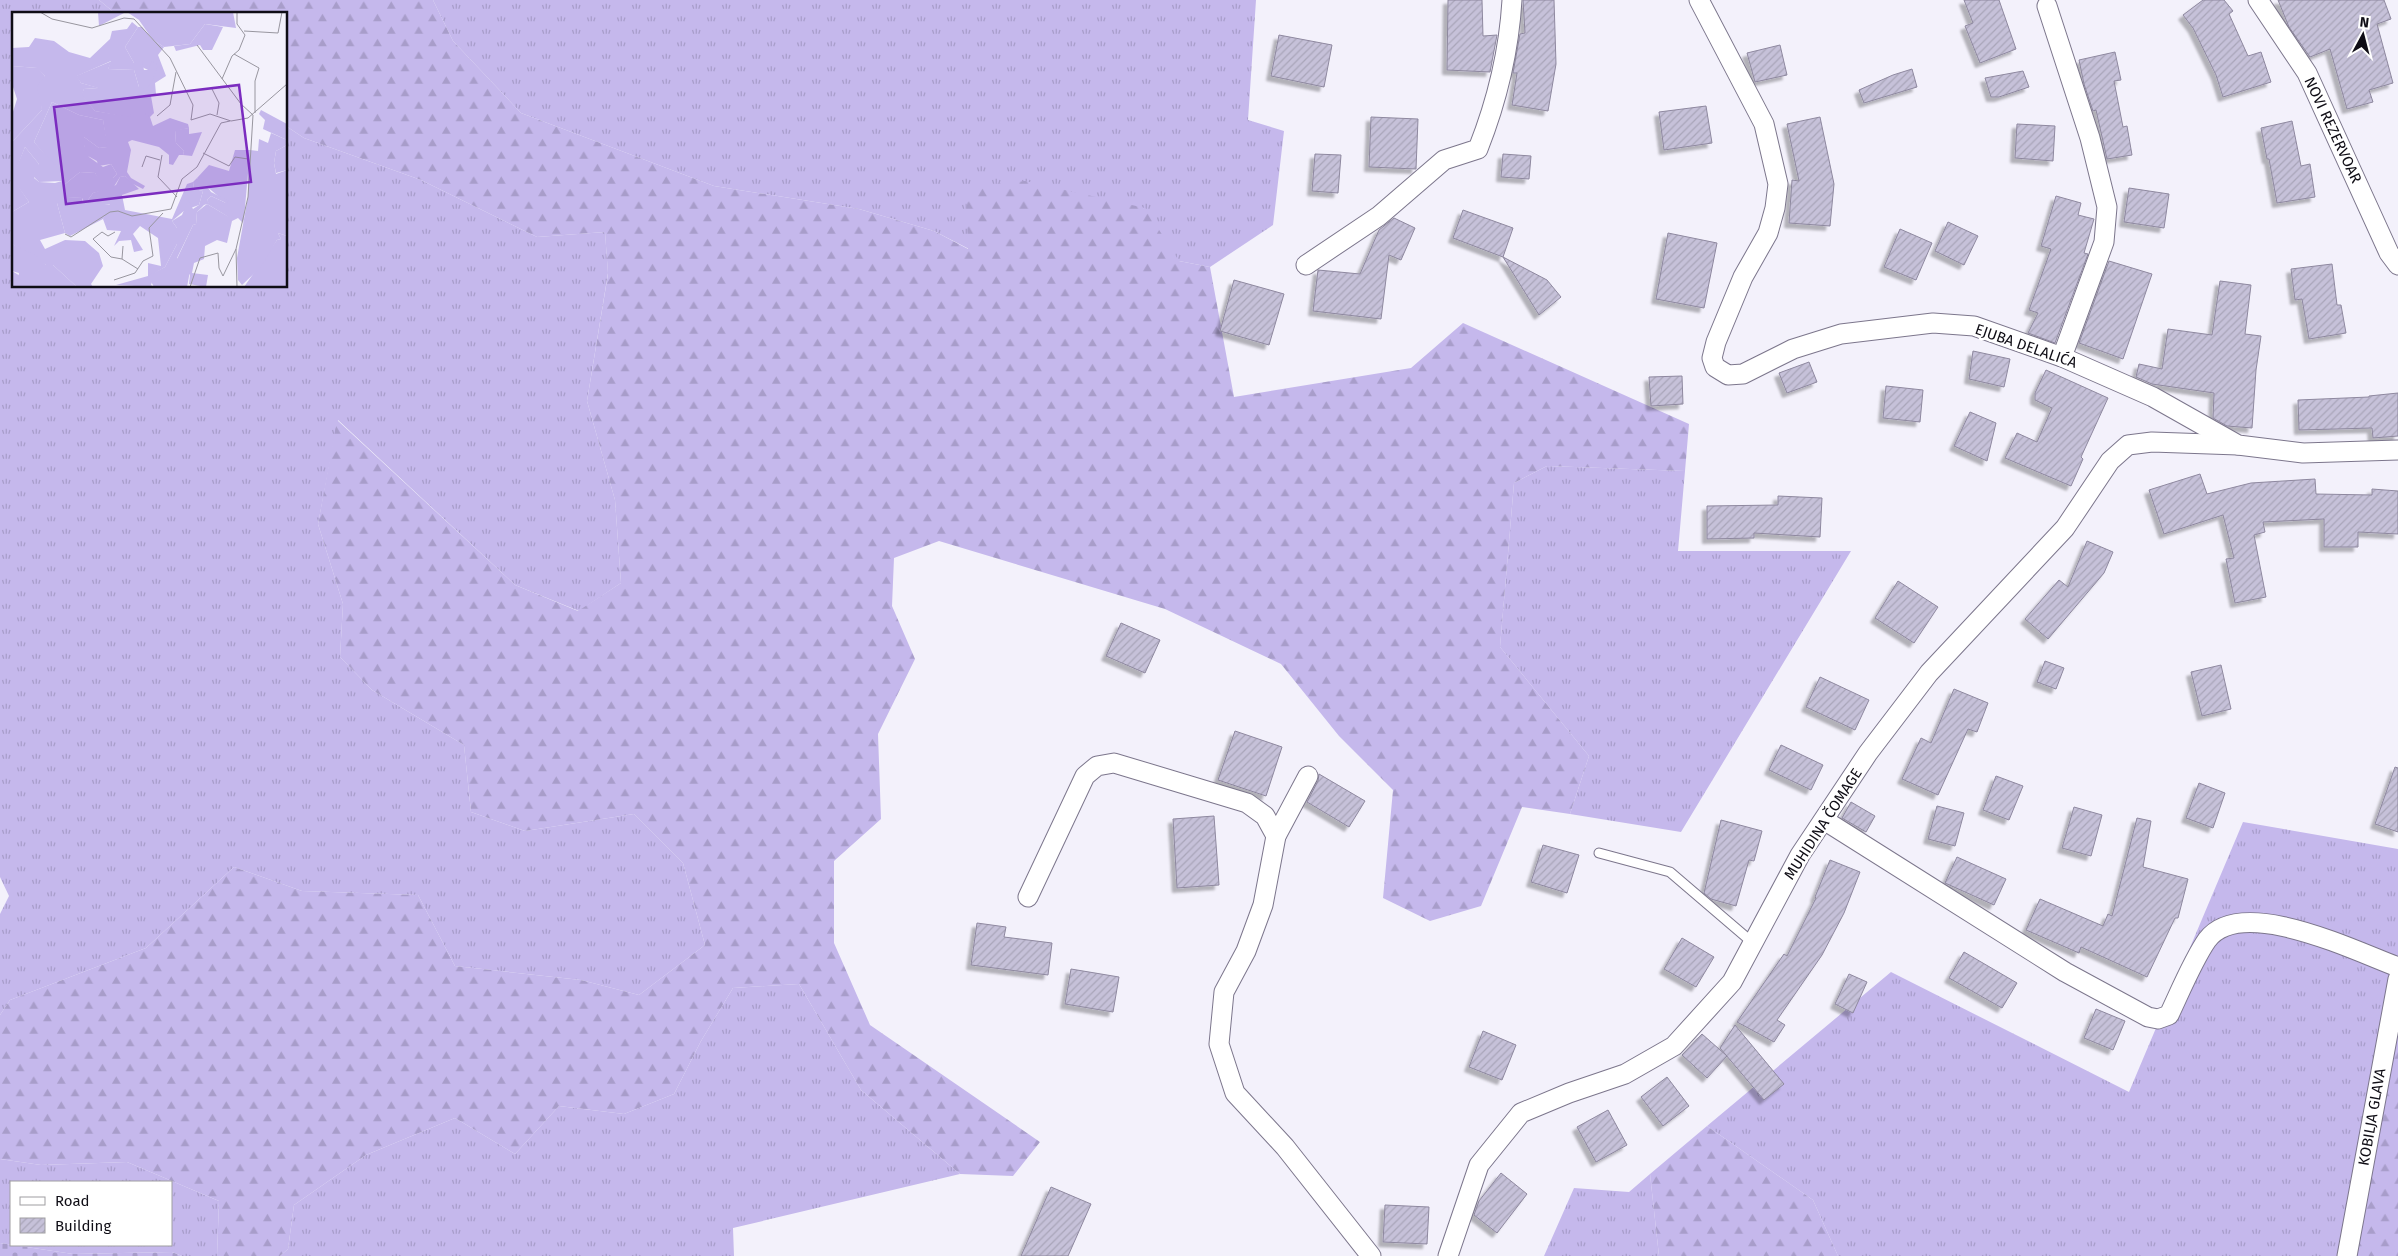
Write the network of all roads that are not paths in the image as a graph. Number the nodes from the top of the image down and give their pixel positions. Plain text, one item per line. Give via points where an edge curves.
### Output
1 (1512, 0) edge
2 (1699, 0) edge
3 (2258, 0) edge
4 (2047, 6) dead end
5 (1306, 265) dead end
6 (2398, 265) edge
7 (2062, 357) junction
8 (2238, 445) junction
9 (2398, 450) edge
10 (1308, 776) dead end
11 (1824, 820) junction
12 (1276, 836) junction
13 (1599, 853) dead end
14 (1028, 897) dead end
15 (1752, 943) junction
16 (2398, 967) edge
17 (2398, 979) edge
18 (1371, 1256) edge
19 (1448, 1256) edge
20 (2347, 1256) edge

1 - 5 street via 1509,39 1488,123 1478,149 1444,160 1379,216
2 - 7 street, EJUBA DELALIĆA via 1764,124 1778,184 1776,208 1768,233 1743,277 1716,342 1712,358 1715,368 1728,375 1743,374 1793,349 1841,334 1933,323 1974,326
3 - 6 street, NOVI REZERVOAR via 2307,73 2389,253
4 - 7 street via 2090,138 2107,207 2104,242
7 - 8 street, EJUBA DELALIĆA via 2153,397
8 - 9 street, EJUBA DELALIĆA via 2303,453
8 - 11 street, MUHIDINA ČOMAGE via 2152,442 2128,445 2110,461 2065,528 1929,673 1868,753
10 - 12 street
11 - 15 street, MUHIDINA ČOMAGE via 1800,855
11 - 16 street via 2040,957 2148,1018 2169,1015 2208,939 2236,923 2266,922 2300,930
12 - 14 street via 1265,816 1247,803 1114,763 1097,766 1085,776
12 - 18 street via 1263,905 1246,951 1224,992 1219,1044 1235,1093 1285,1147
13 - 15 lane via 1670,872
15 - 19 street, MUHIDINA ČOMAGE via 1732,982 1674,1046 1625,1074 1521,1114 1479,1164
17 - 20 street, KOBILJA GLAVA

